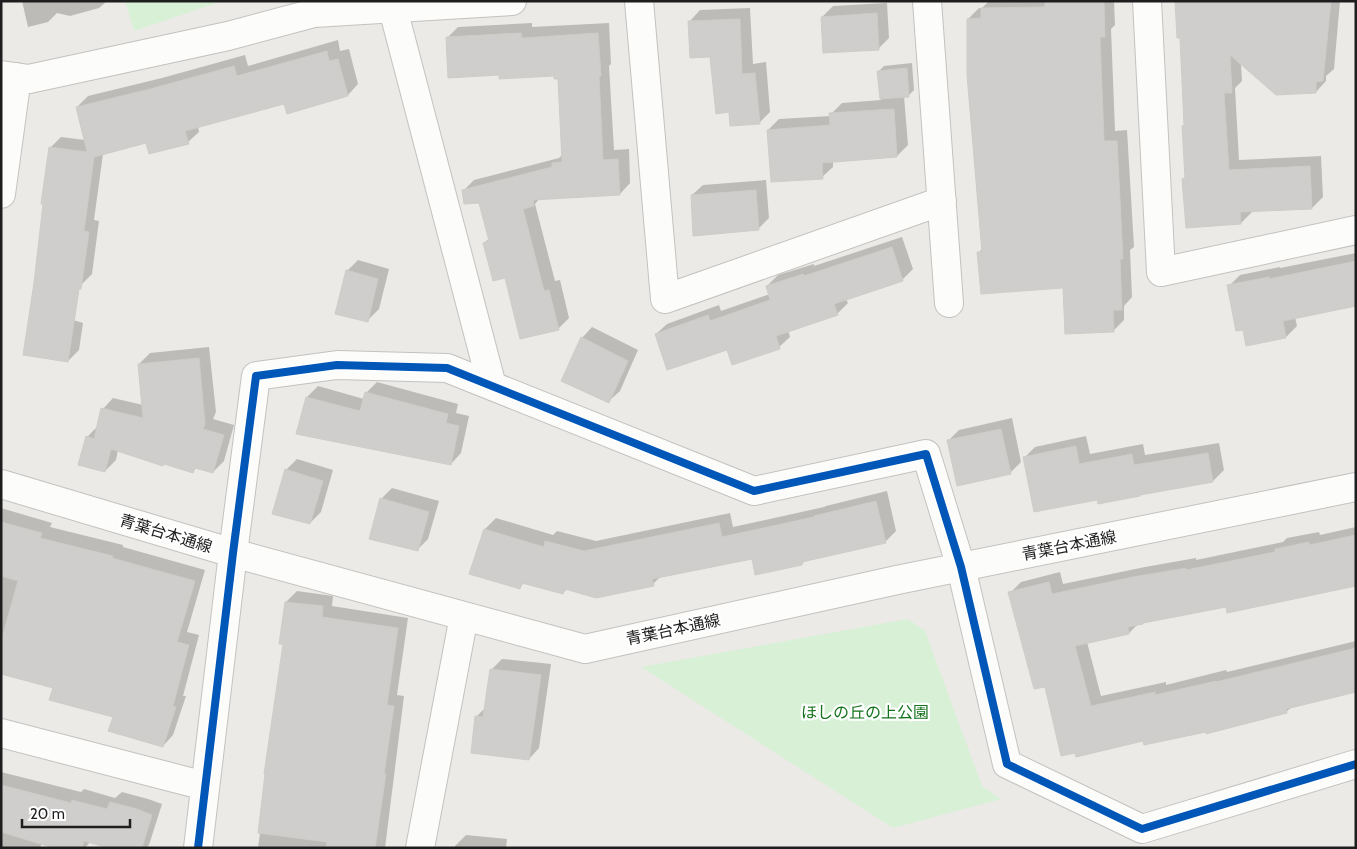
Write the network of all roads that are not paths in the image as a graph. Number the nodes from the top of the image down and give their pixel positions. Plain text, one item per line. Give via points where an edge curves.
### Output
1 (512, 1) edge
2 (639, 1) edge
3 (928, 1) edge
4 (1147, 1) edge
5 (377, 7) edge
6 (9, 76) edge
7 (1, 194) edge
8 (942, 201) junction
9 (1356, 230) edge
10 (950, 303) dead end
11 (492, 386) junction
12 (1, 484) edge
13 (1356, 487) edge
14 (233, 553) junction
15 (961, 567) junction
16 (464, 616) junction
17 (1, 733) edge
18 (1356, 764) edge
19 (206, 786) junction
20 (198, 848) edge
21 (420, 848) edge

1 - 5 street
2 - 8 street via 665,299
3 - 8 street
4 - 9 street via 1161,272
5 - 6 street via 314,14 228,36 29,78
5 - 11 street
6 - 7 street
8 - 10 street
11 - 14 street via 447,368 337,365 256,376
11 - 15 street via 754,491 926,454
12 - 14 street, 青葉台本通線
13 - 15 street, 青葉台本通線
14 - 16 street, 青葉台本通線
14 - 19 street
15 - 16 street, 青葉台本通線 via 585,649
15 - 18 street via 1007,764 1142,829
16 - 21 street
17 - 19 street
19 - 20 street

